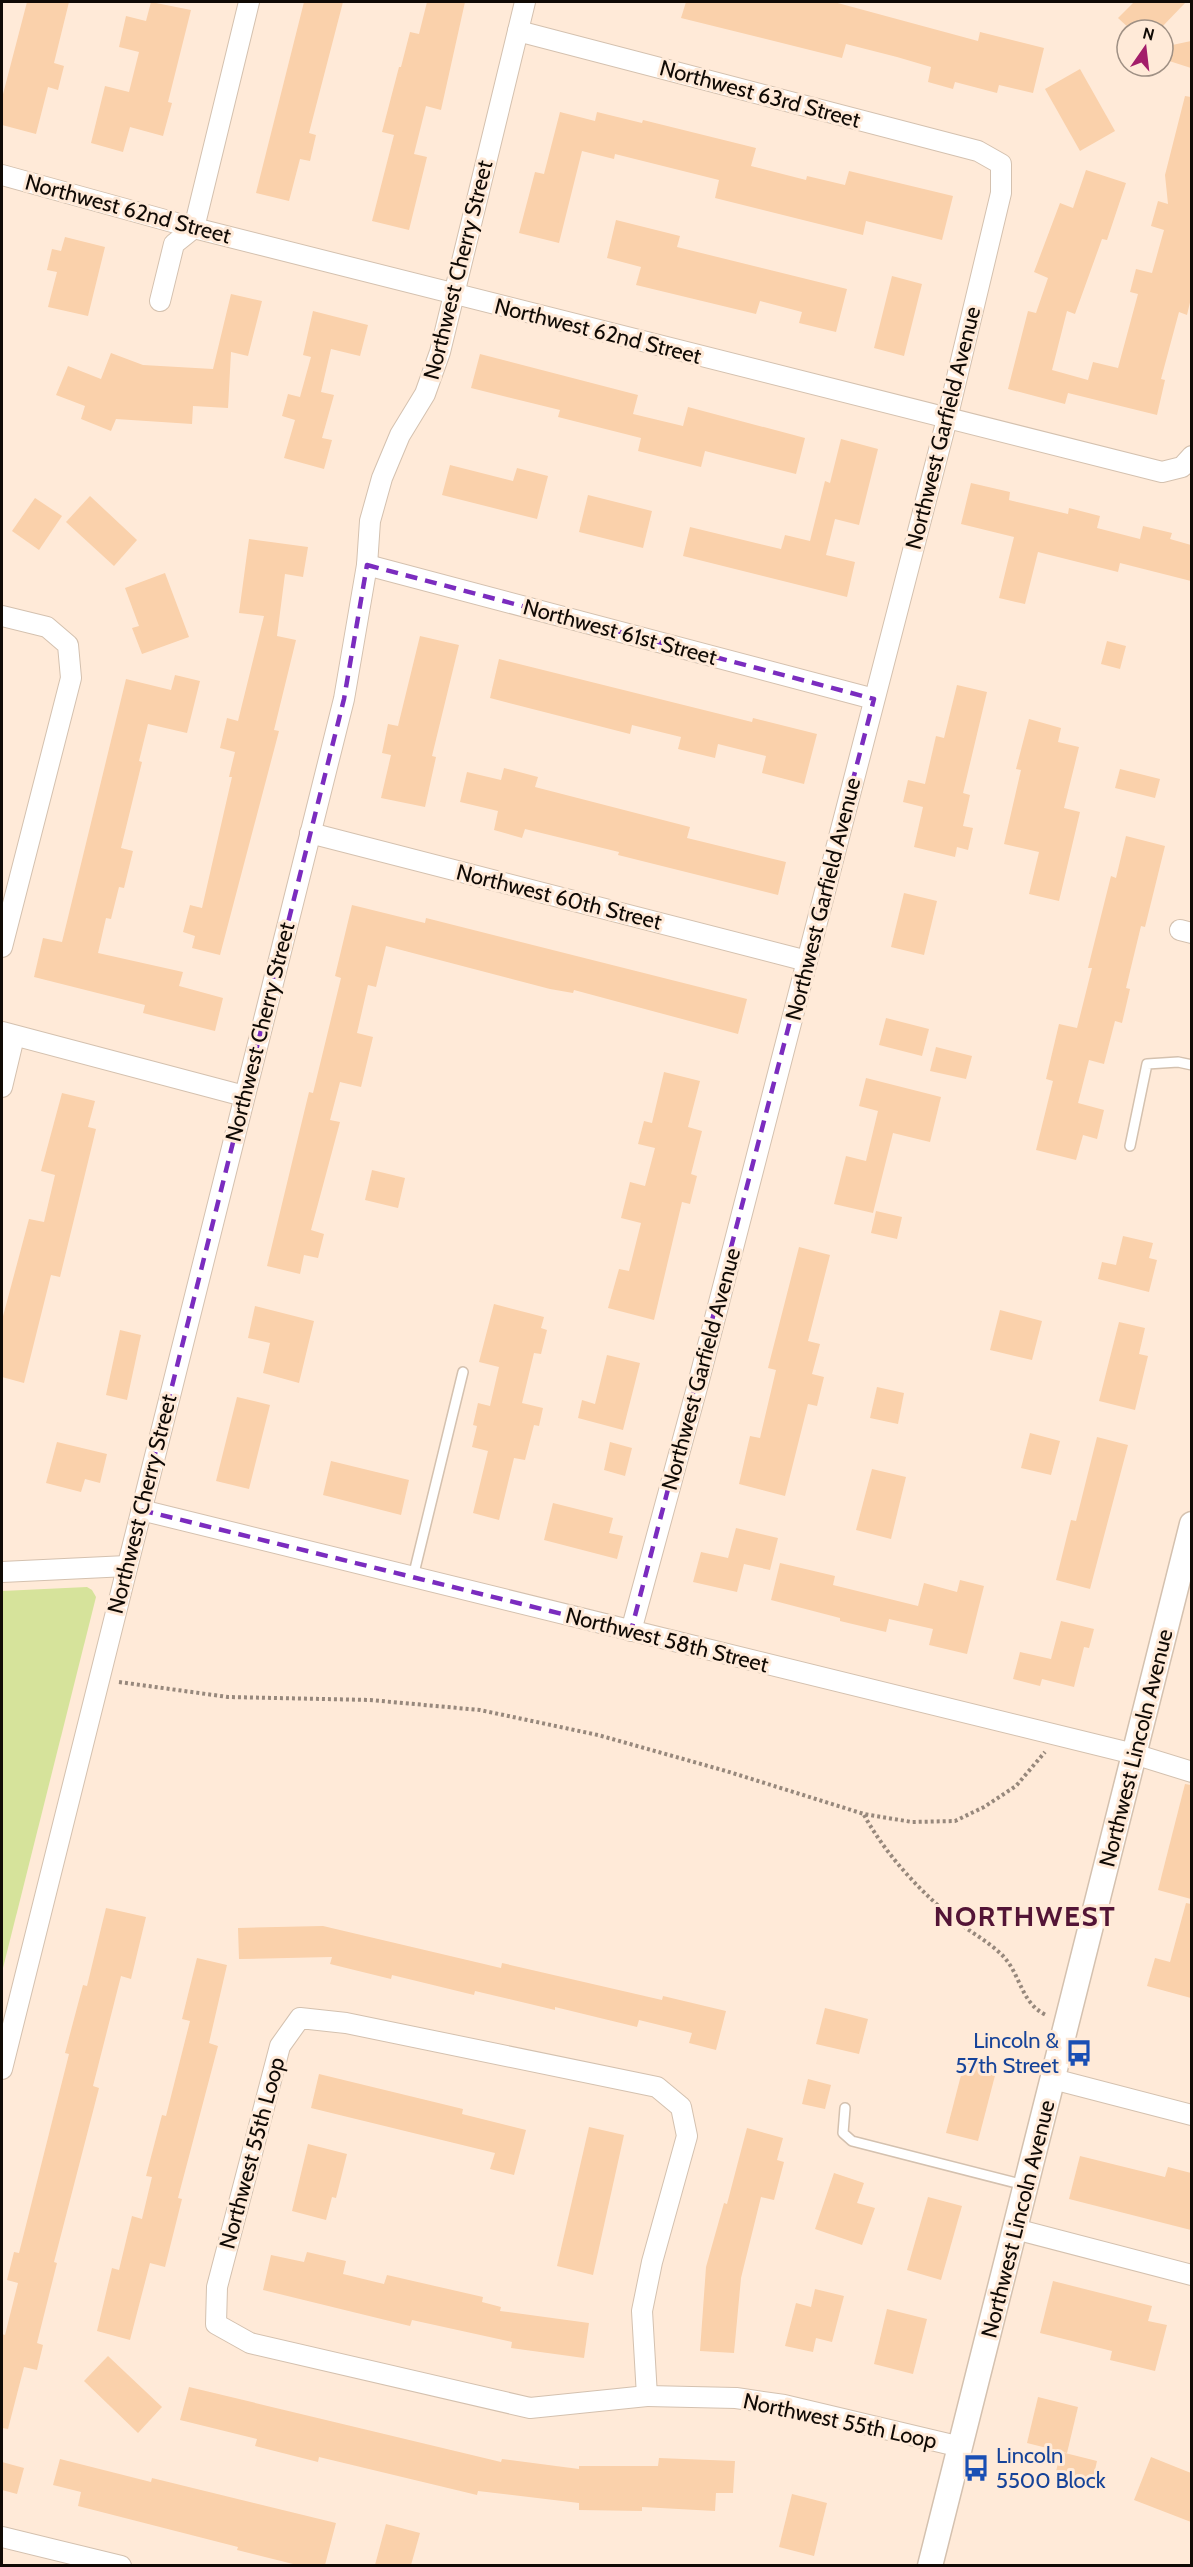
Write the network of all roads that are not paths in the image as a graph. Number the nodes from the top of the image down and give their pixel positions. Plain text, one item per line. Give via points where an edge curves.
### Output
1 (249, 2) edge
2 (525, 2) edge
3 (518, 31) junction
4 (1000, 164) joint
5 (2, 175) edge
6 (194, 228) junction
7 (453, 294) junction
8 (160, 301) dead end
9 (947, 419) junction
10 (1191, 456) edge
11 (367, 565) junction
12 (2, 616) edge
13 (874, 699) junction
14 (310, 833) junction
15 (2, 947) edge
16 (807, 961) junction
17 (8, 1034) edge
18 (1191, 1065) edge
19 (2, 1086) edge
20 (244, 1096) junction
21 (1130, 1146) dead end
22 (463, 1372) dead end
23 (141, 1510) junction
24 (1191, 1524) edge
25 (127, 1566) junction
26 (2, 1572) edge
27 (413, 1577) junction
28 (631, 1631) junction
29 (1134, 1754) junction
30 (1191, 1772) edge
31 (5, 2043) edge
32 (2, 2069) edge
33 (1053, 2079) junction
34 (845, 2108) dead end
35 (1191, 2115) edge
36 (1026, 2185) junction
37 (1015, 2229) junction
38 (1191, 2275) edge
39 (646, 2396) junction
40 (961, 2447) junction
41 (2, 2536) edge
42 (121, 2565) edge
43 (930, 2565) edge

1 - 6 street
2 - 3 street, Northwest Cherry Street
3 - 4 street, Northwest 63rd Street via 978,151
3 - 7 street, Northwest Cherry Street
4 - 9 street, Northwest Garfield Avenue via 1001,193
5 - 6 street, Northwest 62nd Street
6 - 7 street, Northwest 62nd Street
6 - 8 street via 174,244
7 - 9 street, Northwest 62nd Street
7 - 11 street, Northwest Cherry Street via 440,352 425,394 400,435 382,478 370,520
9 - 10 street, Northwest 62nd Street via 1162,472 1182,467
9 - 13 street, Northwest Garfield Avenue
11 - 13 street, Northwest 61st Street
11 - 14 street, Northwest Cherry Street via 344,699
12 - 15 street via 47,627 68,645 71,678
13 - 16 street, Northwest Garfield Avenue
14 - 16 street, Northwest 60th Street
14 - 20 street, Northwest Cherry Street
16 - 28 street, Northwest Garfield Avenue
17 - 19 street
17 - 20 street
18 - 21 lane via 1147,1064
20 - 23 street, Northwest Cherry Street
22 - 27 lane
23 - 25 street, Northwest Cherry Street
23 - 27 street, Northwest 58th Street
24 - 29 street, Northwest Lincoln Avenue
25 - 26 street
25 - 31 street, Northwest Cherry Street
27 - 28 street, Northwest 58th Street
28 - 29 street, Northwest 58th Street
29 - 30 street, Northwest 58th Street
29 - 33 street, Northwest Lincoln Avenue
31 - 32 street, Northwest Cherry Street
33 - 35 street
33 - 36 street, Northwest Lincoln Avenue
34 - 36 lane via 843,2133 852,2141
36 - 37 street, Northwest Lincoln Avenue
37 - 38 street
37 - 40 street, Northwest Lincoln Avenue
39 - 39 street, Northwest 55th Loop via 530,2408 250,2343 216,2324 217,2287 280,2046 300,2018 346,2023 657,2087 681,2107 687,2136 651,2262 642,2312
39 - 40 street, Northwest 55th Loop via 736,2398 784,2405
40 - 43 street, Northwest Lincoln Avenue
41 - 42 street

